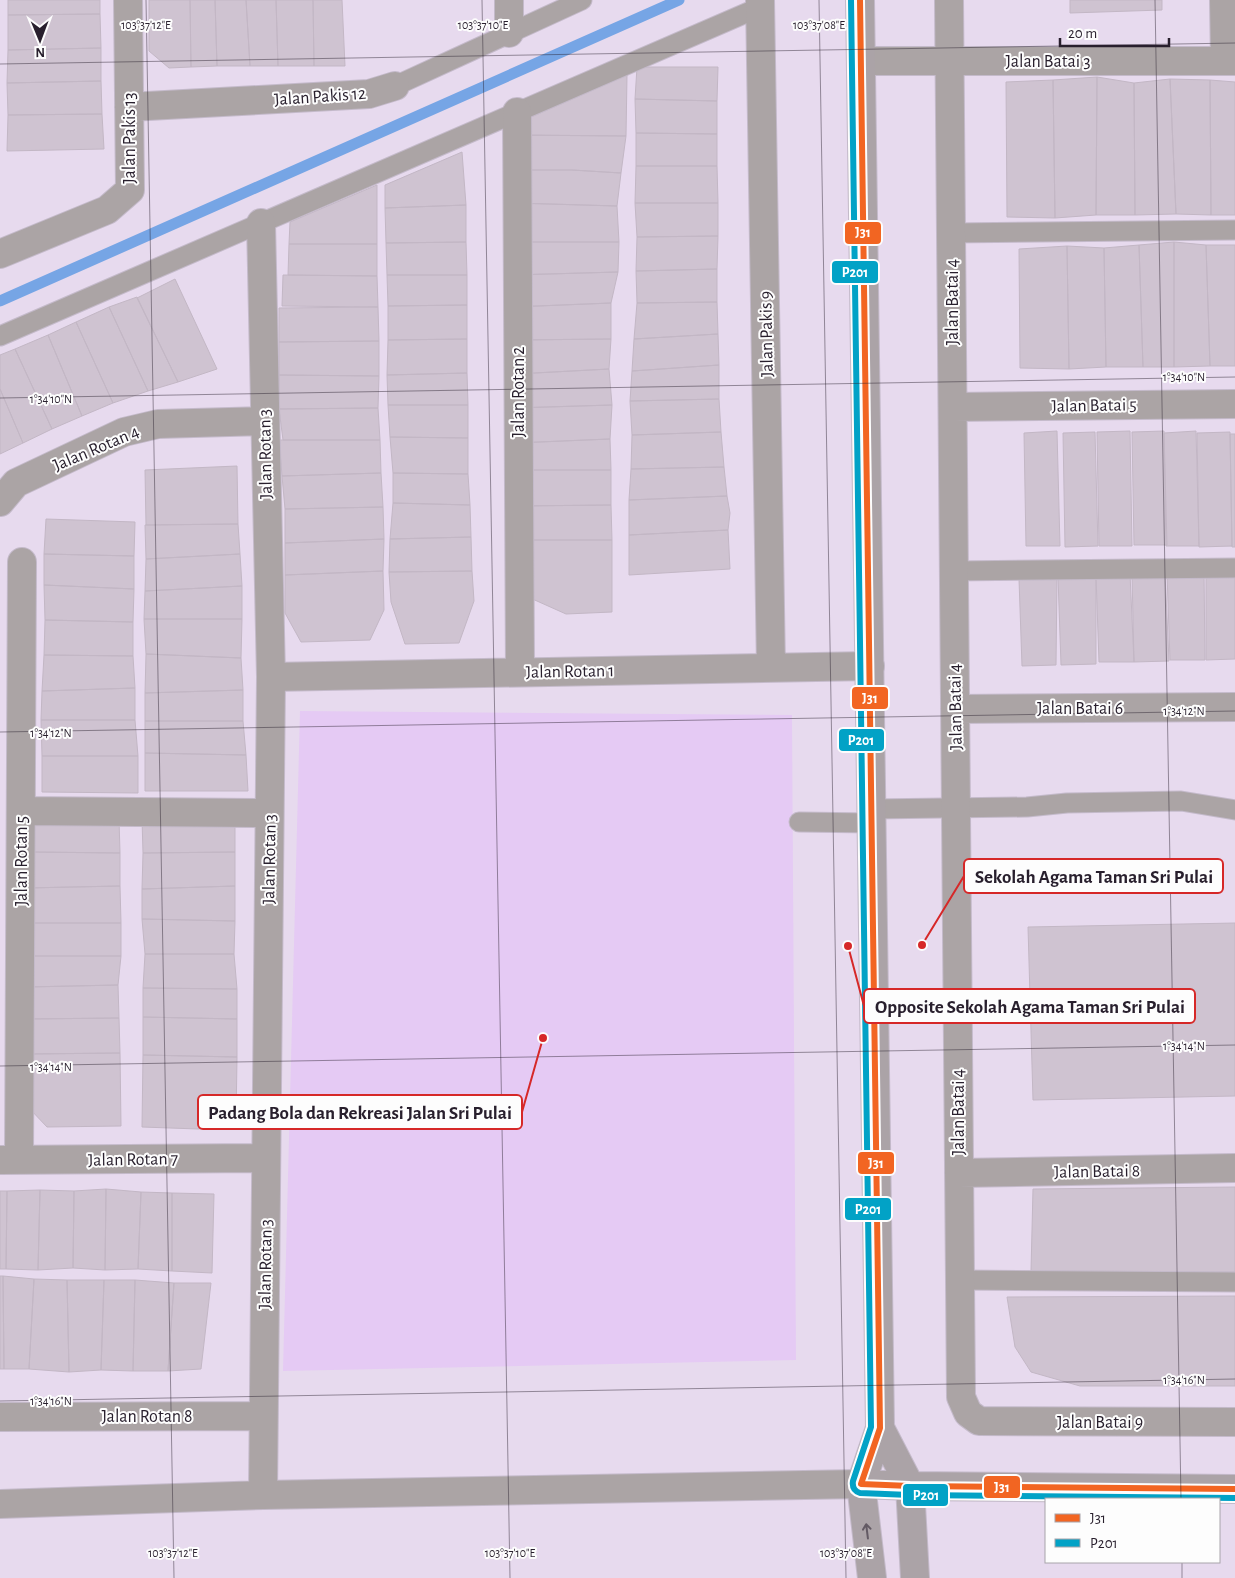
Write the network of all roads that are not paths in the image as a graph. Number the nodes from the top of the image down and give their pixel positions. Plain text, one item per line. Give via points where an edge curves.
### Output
1 (128, 0) edge
2 (509, 0) edge
3 (582, 0) edge
4 (860, 0) edge
5 (949, 0) edge
6 (1224, 0) edge
7 (760, 4) edge
8 (509, 33) junction
9 (861, 61) junction
10 (1230, 61) edge
11 (950, 62) junction
12 (394, 86) joint
13 (129, 107) junction
14 (517, 112) junction
15 (261, 223) junction
16 (1235, 230) edge
17 (951, 233) junction
18 (0, 254) edge
19 (0, 336) edge
20 (1235, 404) edge
21 (953, 407) junction
22 (264, 421) junction
23 (0, 502) edge
24 (22, 562) dead end
25 (1235, 568) edge
26 (954, 571) junction
27 (870, 666) junction
28 (771, 668) junction
29 (520, 672) junction
30 (270, 677) junction
31 (1235, 707) edge
32 (955, 709) junction
33 (956, 807) junction
34 (1235, 810) edge
35 (21, 811) junction
36 (269, 812) junction
37 (872, 816) junction
38 (800, 822) dead end
39 (10, 910) edge
40 (266, 1158) junction
41 (10, 1160) edge
42 (1235, 1168) edge
43 (959, 1173) junction
44 (959, 1280) junction
45 (1235, 1282) edge
46 (968, 1413) joint
47 (263, 1416) junction
48 (0, 1417) edge
49 (1235, 1422) edge
50 (880, 1428) junction
51 (861, 1484) junction
52 (910, 1486) junction
53 (1235, 1489) edge
54 (263, 1495) junction
55 (0, 1504) edge
56 (872, 1578) edge
57 (915, 1578) edge

1 - 13 street, Jalan Pakis 13
2 - 8 street
3 - 8 lane, Jalan Pakis 12
4 - 9 street
5 - 11 street, Jalan Batai 4
6 - 10 street
7 - 14 lane
7 - 28 street, Jalan Pakis 9
8 - 12 lane, Jalan Pakis 12
9 - 11 street, Jalan Batai 3
9 - 27 street
10 - 11 street, Jalan Batai 3
11 - 17 street, Jalan Batai 4
12 - 13 street, Jalan Pakis 12 via 369,94
13 - 18 street, Jalan Pakis 13 via 130,190 107,210
14 - 15 lane
14 - 29 street, Jalan Rotan 2
15 - 19 lane
15 - 22 street, Jalan Rotan 3
16 - 17 lane
17 - 21 street, Jalan Batai 4
20 - 21 street, Jalan Batai 5
21 - 26 street, Jalan Batai 4
22 - 23 street, Jalan Rotan 4 via 158,424 124,432 16,483
22 - 30 street, Jalan Rotan 3
24 - 35 street, Jalan Rotan 5
25 - 26 lane
26 - 32 street, Jalan Batai 4
27 - 28 street, Jalan Rotan 1
27 - 37 street
28 - 29 street, Jalan Rotan 1
29 - 30 street, Jalan Rotan 1
30 - 36 street, Jalan Rotan 3
31 - 32 street, Jalan Batai 6
32 - 33 street, Jalan Batai 4
33 - 34 lane via 1181,801
33 - 37 lane
33 - 43 street, Jalan Batai 4
35 - 36 street
35 - 39 street, Jalan Rotan 5
36 - 40 street, Jalan Rotan 3
37 - 38 lane
37 - 50 street
39 - 41 street, Jalan Rotan 5
40 - 41 street, Jalan Rotan 7
40 - 47 street, Jalan Rotan 3
42 - 43 street, Jalan Batai 8
43 - 44 street, Jalan Batai 4
44 - 45 lane
44 - 46 street, Jalan Batai 4 via 961,1397
46 - 49 street, Jalan Batai 9 via 979,1421
47 - 48 street, Jalan Rotan 8
47 - 54 street, Jalan Rotan 3
50 - 51 street
50 - 52 street
51 - 52 street
51 - 54 street
56 -> 51 street
52 - 53 street
52 - 57 street
54 - 55 street

